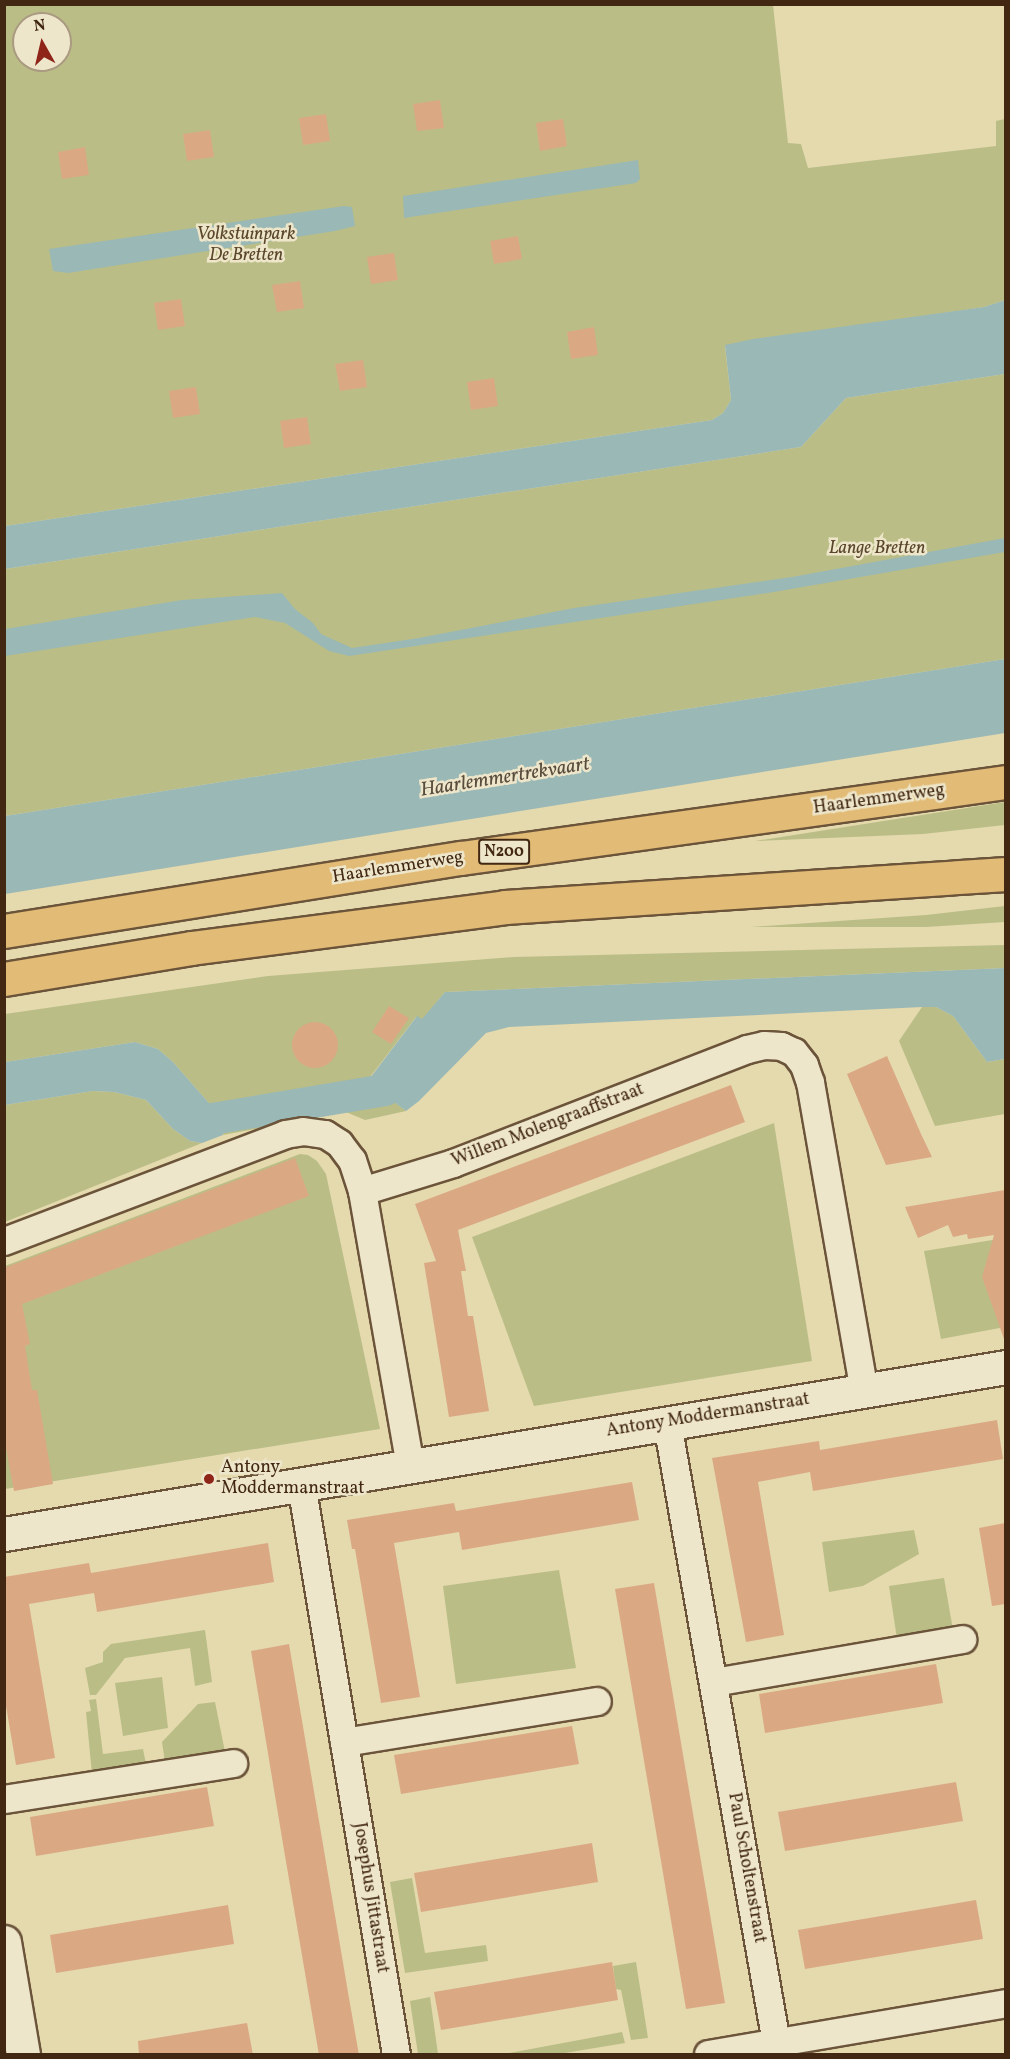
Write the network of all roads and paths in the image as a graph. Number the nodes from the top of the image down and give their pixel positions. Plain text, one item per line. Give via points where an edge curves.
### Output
1 (1005, 782) edge
2 (1005, 874) edge
3 (4, 931) edge
4 (4, 979) edge
5 (362, 1191) junction
6 (4, 1241) edge
7 (1005, 1367) edge
8 (864, 1390) junction
9 (667, 1423) junction
10 (410, 1467) junction
11 (302, 1484) junction
12 (4, 1534) edge
13 (962, 1639) dead end
14 (714, 1682) junction
15 (597, 1701) dead end
16 (344, 1742) junction
17 (233, 1763) dead end
18 (4, 1799) edge
19 (4, 1942) edge
20 (1005, 2003) edge
21 (777, 2049) edge
22 (23, 2055) edge
23 (396, 2055) edge
24 (708, 2055) edge

1 - 3 main road, Haarlemmerweg / N200 via 460,858
2 - 4 main road via 505,907 190,948
5 - 6 street via 352,1160 339,1143 325,1134 303,1131 285,1134
5 - 8 street, Willem Molengraaffstraat via 453,1163 747,1049 781,1046 794,1052 810,1082
5 - 10 street
7 - 8 street, Antony Moddermanstraat
8 - 9 street, Antony Moddermanstraat
9 - 10 street, Antony Moddermanstraat
9 - 14 street, Paul Scholtenstraat
10 - 11 street, Antony Moddermanstraat
11 - 12 street, Antony Moddermanstraat
11 - 16 street, Josephus Jittastraat
13 - 14 street
14 - 21 street, Paul Scholtenstraat
15 - 16 street
16 - 23 street, Josephus Jittastraat
17 - 18 street
19 - 22 street
20 - 21 street
21 - 24 street

